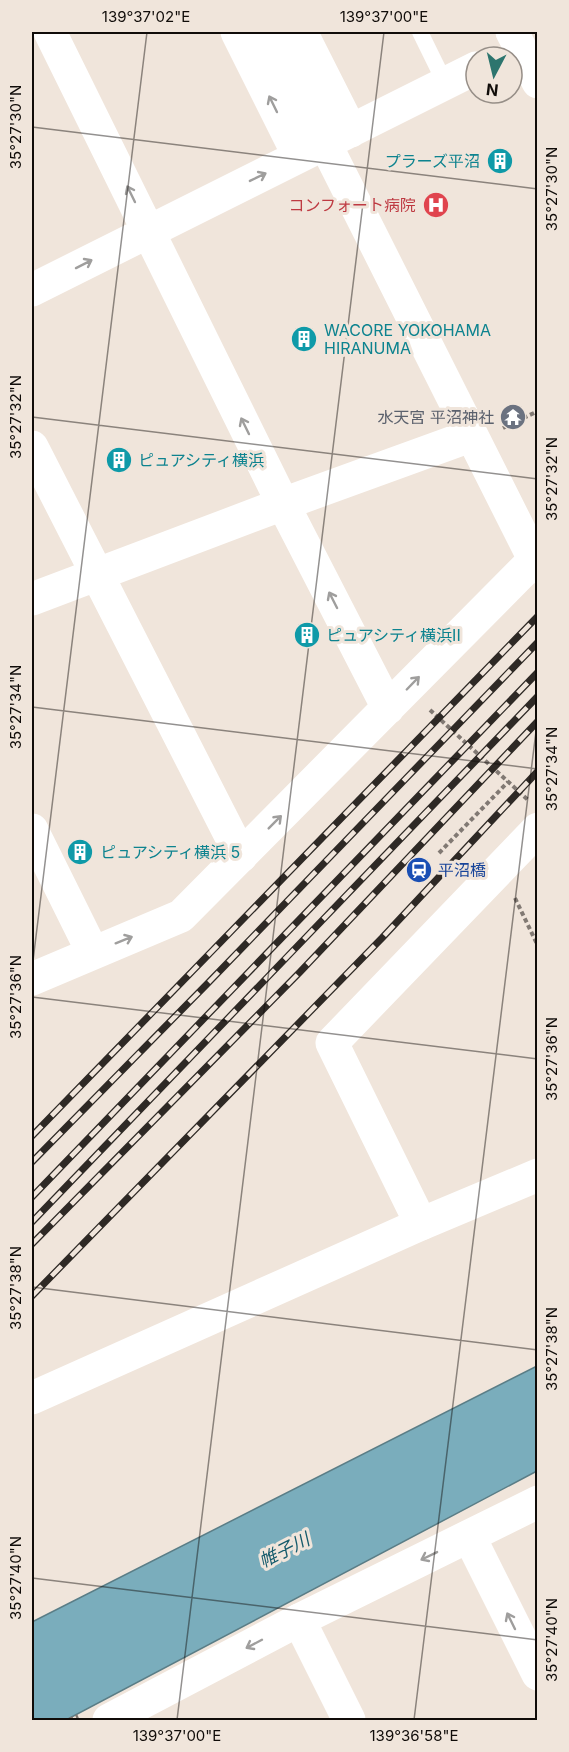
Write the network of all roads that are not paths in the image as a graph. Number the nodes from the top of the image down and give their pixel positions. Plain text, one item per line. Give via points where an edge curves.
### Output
1 (50, 32) edge
2 (237, 32) edge
3 (269, 32) edge
4 (301, 32) edge
5 (420, 32) edge
6 (517, 43) edge
7 (464, 74) edge
8 (537, 82) edge
9 (445, 83) junction
10 (325, 143) junction
11 (149, 231) junction
12 (32, 290) edge
13 (474, 438) junction
14 (32, 447) edge
15 (283, 504) junction
16 (535, 557) edge
17 (98, 574) junction
18 (32, 599) edge
19 (388, 708) junction
20 (534, 816) edge
21 (32, 831) edge
22 (241, 856) junction
23 (93, 953) junction
24 (32, 979) edge
25 (537, 1175) edge
26 (421, 1224) junction
27 (32, 1398) edge
28 (537, 1502) edge
29 (469, 1536) junction
30 (299, 1620) junction
31 (537, 1674) edge
32 (109, 1720) edge
33 (349, 1720) edge

11 -> 1 street
10 -> 2 street
3 - 16 street
4 - 10 street
5 - 9 lane
6 - 8 street
7 - 9 street
9 - 10 street
11 -> 10 street
10 - 13 street
12 -> 11 street
15 -> 11 street
13 - 15 street
13 - 16 street
14 - 17 street
15 - 17 street
19 -> 15 street
19 -> 16 street
17 - 18 street
17 - 22 street
22 -> 19 street
20 - 26 street via 491,878 332,1043
21 - 23 street
23 -> 22 street via 181,916
23 - 24 street
25 - 26 street
26 - 27 street
28 - 29 street
29 -> 30 street
31 -> 29 street
30 -> 32 street
30 - 33 street

